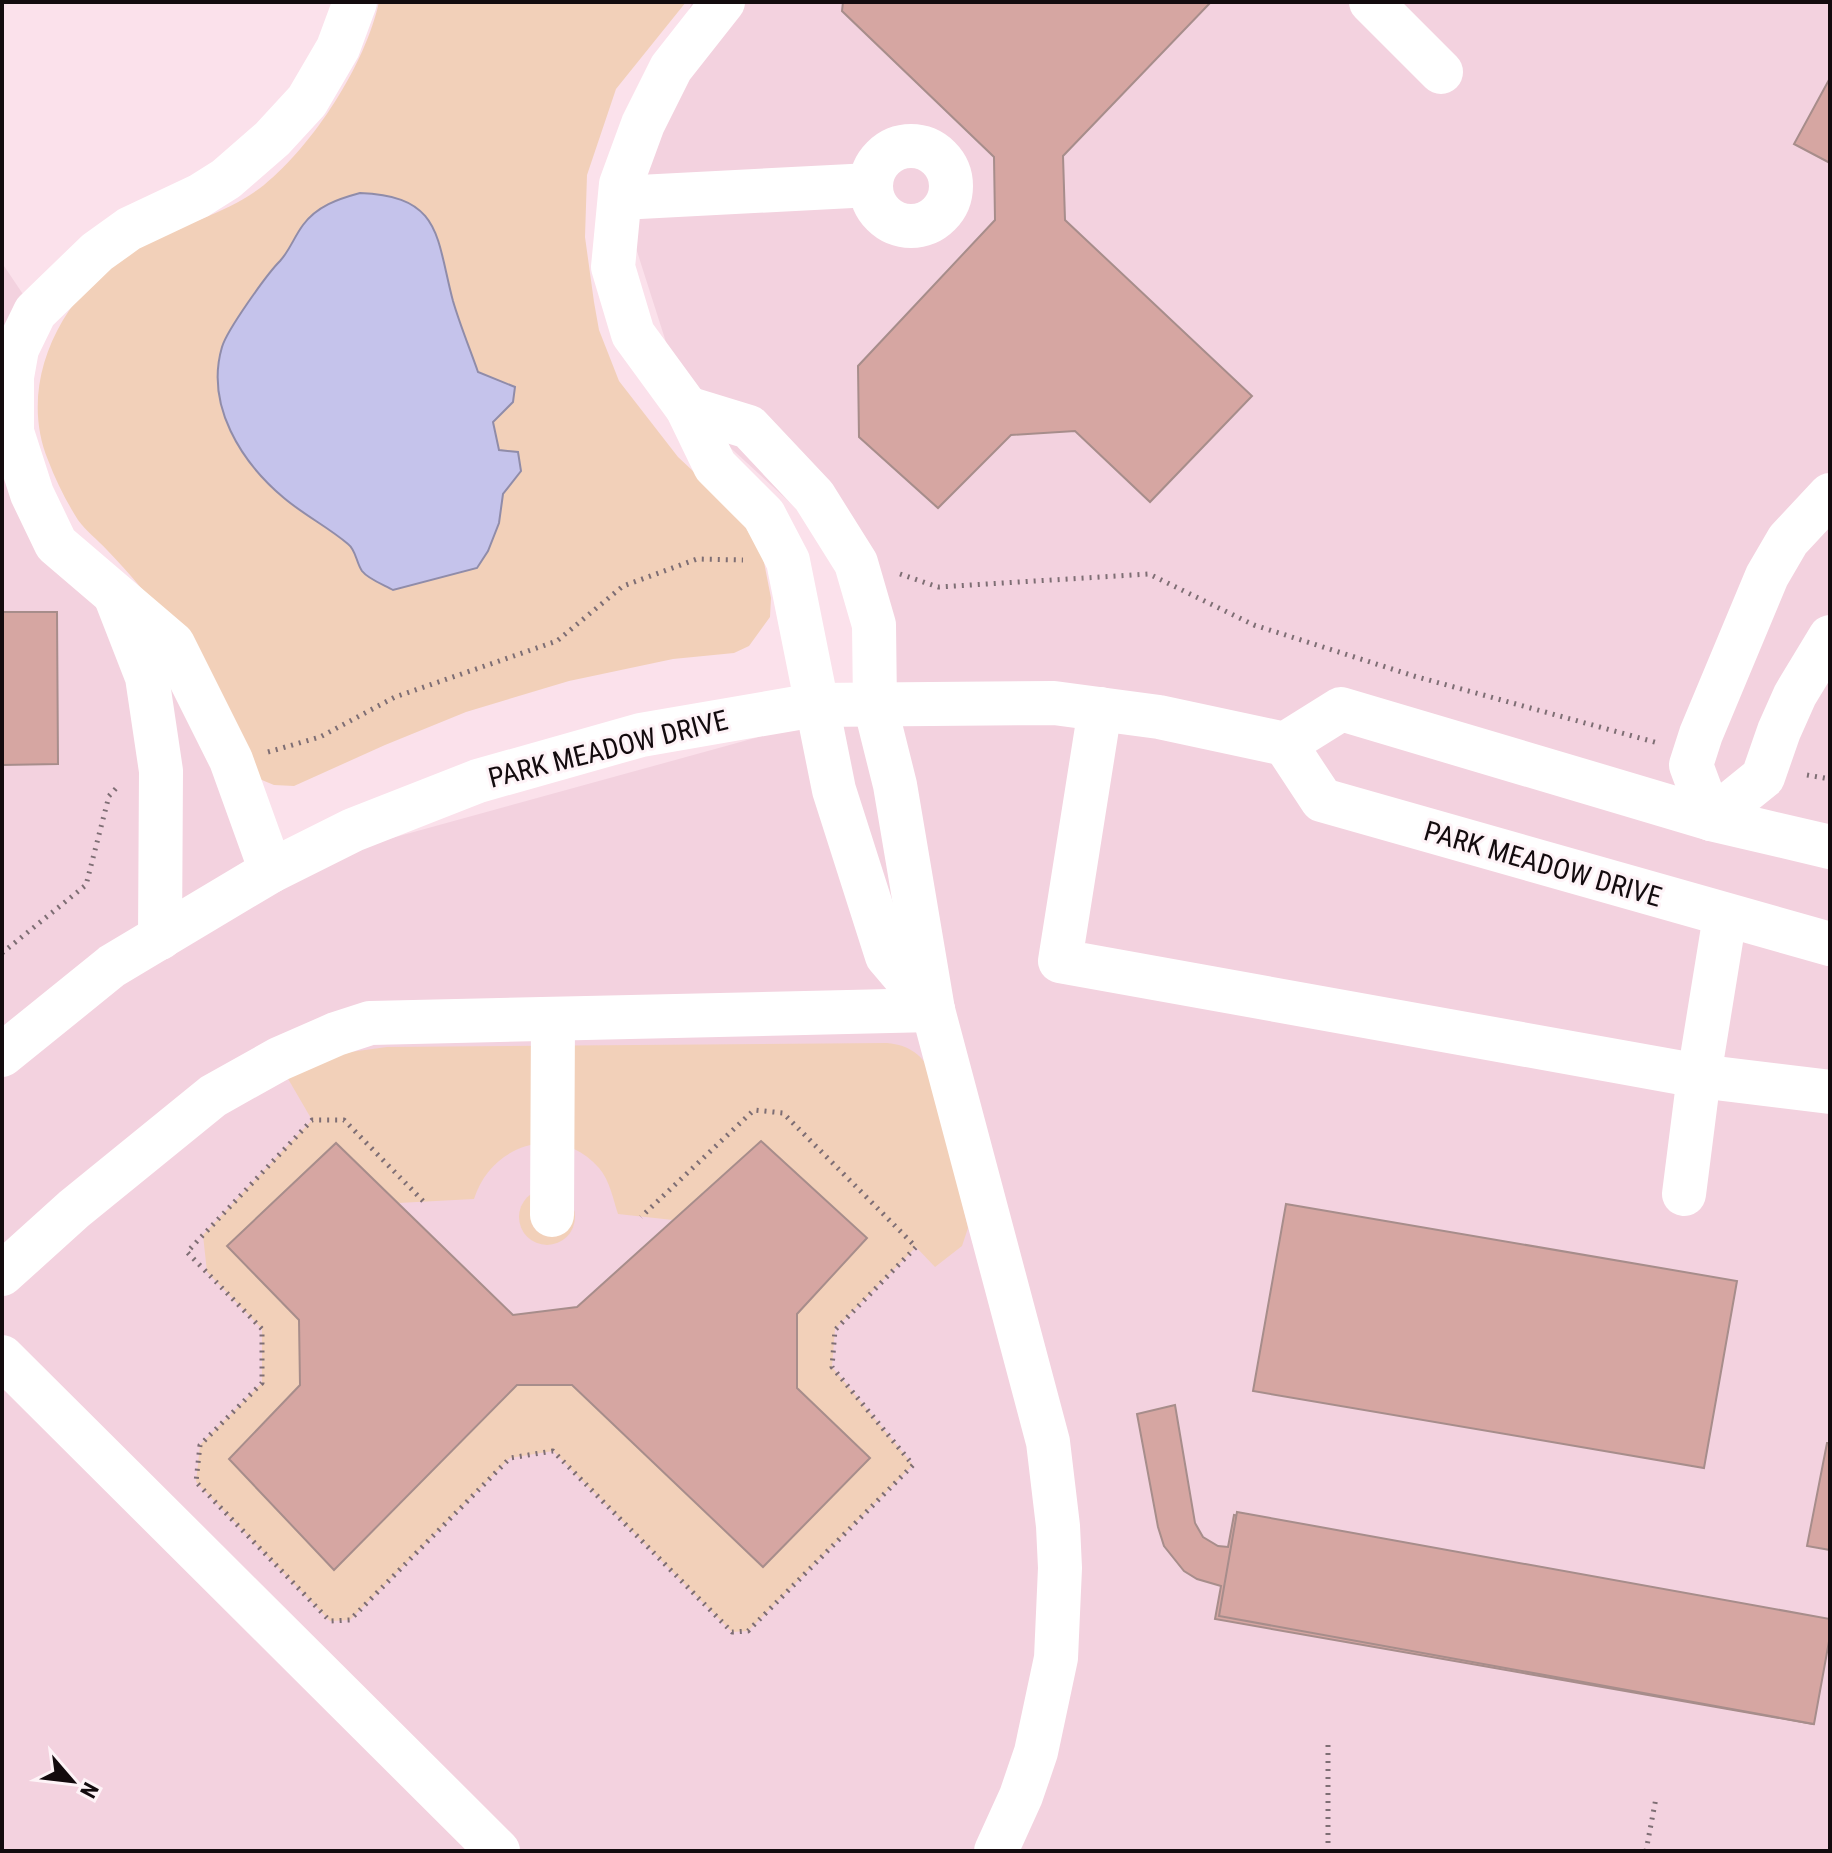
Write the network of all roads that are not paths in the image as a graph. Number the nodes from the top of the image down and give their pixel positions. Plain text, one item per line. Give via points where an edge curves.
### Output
1 (355, 2) edge
2 (723, 2) edge
3 (1371, 2) edge
4 (1441, 72) dead end
5 (871, 185) dead end
6 (620, 198) junction
7 (687, 408) junction
8 (13, 470) edge
9 (1828, 500) edge
10 (115, 594) junction
11 (1830, 637) edge
12 (815, 705) junction
13 (875, 705) junction
14 (1100, 709) junction
15 (1285, 744) junction
16 (1711, 819) junction
17 (1830, 847) edge
18 (271, 871) junction
19 (1725, 916) junction
20 (160, 938) junction
21 (1830, 944) edge
22 (933, 1010) junction
23 (553, 1019) junction
24 (2, 1055) edge
25 (1699, 1076) junction
26 (1830, 1092) edge
27 (1684, 1194) dead end
28 (552, 1215) dead end
29 (2, 1274) edge
30 (2, 1357) edge
31 (498, 1851) edge
32 (996, 1851) edge

1 - 8 street via 338,48 307,101 272,139 212,188 118,236 35,312 17,349 12,377
2 - 6 street via 671,68 643,124
3 - 4 street
5 - 6 street
6 - 7 street via 613,267 633,334
7 - 12 street via 715,466 764,515 788,561
7 - 13 street via 749,427 823,509 856,563 874,625
8 - 10 street via 32,494 56,544
9 - 16 street via 1788,540 1767,576 1701,734 1691,765
10 - 18 street via 173,644 231,760
10 - 20 street via 147,677 161,771
11 - 16 street via 1795,695 1763,777
12 - 13 street, PARK MEADOW DRIVE
12 - 18 street, PARK MEADOW DRIVE via 641,735 478,781 353,830
12 - 22 street via 834,790 887,956
13 - 14 street, PARK MEADOW DRIVE via 1054,703
13 - 22 street via 895,785
14 - 15 street, PARK MEADOW DRIVE
14 - 25 street via 1060,961
15 - 16 street via 1341,709
15 - 19 street, PARK MEADOW DRIVE via 1322,800
16 - 17 street
18 - 20 street, PARK MEADOW DRIVE
19 - 21 street, PARK MEADOW DRIVE
19 - 25 street
20 - 24 street, PARK MEADOW DRIVE via 112,966
22 - 23 street
22 - 32 street via 1048,1442 1058,1526 1056,1658 1031,1767
23 - 28 street
23 - 29 street via 370,1023 279,1059 213,1096 166,1132
25 - 26 street
25 - 27 street
30 - 31 street

